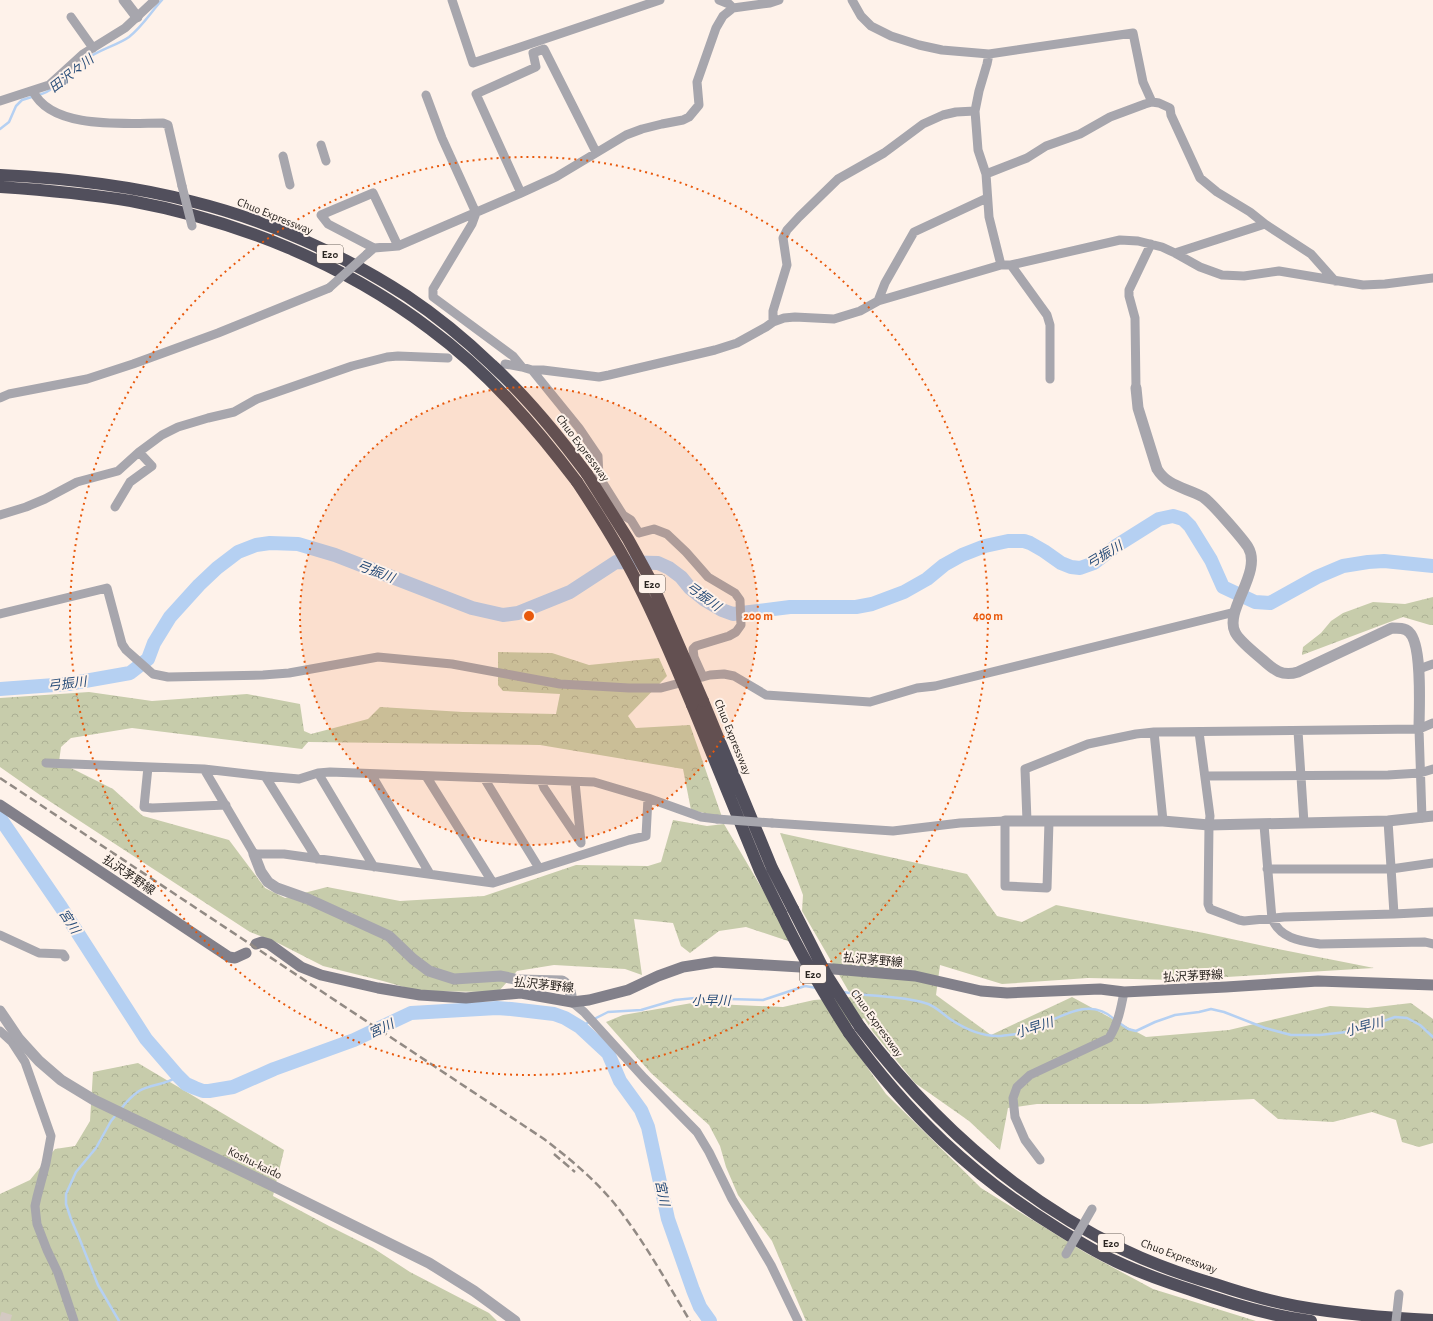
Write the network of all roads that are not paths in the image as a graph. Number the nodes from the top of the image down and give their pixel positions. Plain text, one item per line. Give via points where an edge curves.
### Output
1 (124, 0) edge
2 (155, 0) edge
3 (452, 0) edge
4 (660, 0) edge
5 (719, 0) edge
6 (779, 0) edge
7 (852, 0) edge
8 (733, 8) junction
9 (71, 17) dead end
10 (137, 17) junction
11 (93, 48) junction
12 (988, 54) junction
13 (426, 94) dead end
14 (35, 95) junction
15 (0, 101) edge
16 (1152, 102) junction
17 (975, 111) junction
18 (321, 145) dead end
19 (596, 152) junction
20 (283, 156) dead end
21 (326, 161) dead end
22 (986, 174) junction
23 (0, 175) edge
24 (290, 185) dead end
25 (0, 187) edge
26 (521, 193) junction
27 (987, 198) junction
28 (476, 213) junction
29 (1265, 224) junction
30 (192, 226) dead end
31 (1151, 244) junction
32 (398, 246) junction
33 (370, 251) junction
34 (1175, 253) junction
35 (1001, 265) junction
36 (1011, 265) junction
37 (1433, 278) edge
38 (1335, 281) junction
39 (878, 301) junction
40 (773, 322) junction
41 (448, 358) dead end
42 (505, 364) dead end
43 (522, 367) junction
44 (532, 370) junction
45 (1050, 379) dead end
46 (1136, 388) joint
47 (0, 398) edge
48 (139, 452) junction
49 (115, 507) dead end
50 (0, 515) edge
51 (1235, 612) junction
52 (0, 614) edge
53 (1433, 664) edge
54 (1419, 668) junction
55 (703, 677) junction
56 (698, 703) junction
57 (1433, 723) edge
58 (1419, 729) junction
59 (1298, 731) junction
60 (1154, 732) junction
61 (1199, 732) junction
62 (46, 763) dead end
63 (148, 767) junction
64 (204, 769) junction
65 (1433, 769) edge
66 (1420, 772) junction
67 (318, 773) junction
68 (371, 774) junction
69 (265, 776) junction
70 (426, 776) junction
71 (1205, 776) junction
72 (1300, 776) junction
73 (484, 778) junction
74 (542, 780) junction
75 (575, 782) junction
76 (648, 798) junction
77 (0, 805) edge
78 (226, 805) junction
79 (1427, 817) edge
80 (1005, 820) junction
81 (1026, 821) junction
82 (1049, 821) junction
83 (1163, 821) junction
84 (1388, 821) junction
85 (1304, 823) junction
86 (1209, 825) junction
87 (1264, 825) junction
88 (581, 843) junction
89 (254, 854) junction
90 (586, 854) junction
91 (317, 859) junction
92 (1433, 863) edge
93 (374, 867) junction
94 (539, 868) junction
95 (1267, 869) junction
96 (1391, 869) junction
97 (430, 874) junction
98 (493, 883) junction
99 (787, 911) junction
100 (1433, 912) edge
101 (1394, 914) junction
102 (1272, 919) junction
103 (0, 935) edge
104 (256, 944) dead end
105 (1433, 944) edge
106 (246, 953) dead end
107 (65, 957) dead end
108 (1433, 985) edge
109 (1124, 992) junction
110 (572, 1002) junction
111 (0, 1011) edge
112 (3, 1029) edge
113 (1040, 1160) dead end
114 (1092, 1209) dead end
115 (1064, 1257) dead end
116 (1399, 1292) dead end
117 (1433, 1320) edge
118 (74, 1321) edge
119 (515, 1321) edge
120 (798, 1321) edge
121 (1312, 1321) edge
122 (1396, 1321) edge

1 - 10 street
2 - 10 street
3 - 4 street via 473,63
5 - 8 street
6 - 8 street
7 - 12 street via 861,16 871,26 891,36 919,46
8 - 19 street via 723,16 716,28 697,82 699,104 688,117 626,135
9 - 11 street
10 - 11 street via 125,28
11 - 14 street
12 - 16 street via 1133,34 1144,82
12 - 17 street via 988,64
13 - 28 street via 442,138
14 - 15 street
14 - 30 street, bridge via 47,108 78,120 168,124
16 - 22 street via 1110,117 1080,134 1046,146 1026,158
16 - 29 street via 1170,108 1200,178
17 - 22 street via 978,150
17 - 40 street via 943,115 923,124 884,153 838,179 795,221 783,238 787,265 773,311
18 - 21 street
19 - 26 street via 556,177
19 - 26 street via 544,49 533,53 536,67 476,94
20 - 24 street
22 - 27 street
23 - 56 highway, Chuo Expressway / E20, bridge via 55,178 118,186 194,202 282,231 367,272 407,296 494,366 567,446 588,474 650,579
25 - 56 highway, Chuo Expressway / E20, bridge via 131,201 239,229 323,264 399,307 430,329 458,351 508,399 558,456 577,482 598,513 639,585
26 - 28 street
27 - 35 street
27 - 39 street via 914,232 885,282
28 - 32 street
28 - 43 street via 433,289 434,297 513,356
29 - 34 street
29 - 38 street via 1311,254
31 - 34 street
31 - 36 street via 1120,240
31 - 46 street via 1129,290 1135,318
32 - 33 street
32 - 33 street via 373,193 321,215 328,224
33 - 47 street, bridge via 329,288 218,333 87,379
34 - 38 street via 1200,267 1222,275 1244,276 1279,271
35 - 36 street
35 - 39 street
36 - 45 street via 1047,315 1050,325
37 - 38 street via 1385,284
39 - 40 street via 860,311 834,319 795,317
40 - 44 street via 737,343 609,376
41 - 48 street via 398,356 352,366 257,399 234,412 178,428 162,435
42 - 43 street
43 - 44 street
44 - 55 street via 598,456 599,477 623,515 631,520 639,533 654,529 667,534 708,577 735,593 740,600 741,625 736,632 693,649 694,658
46 - 51 street via 1138,408 1162,477 1204,498 1248,548 1251,568
48 - 49 street via 152,466 130,482
48 - 50 street via 118,471 77,482 39,502
51 - 54 street via 1235,632 1274,670 1282,674 1298,672 1392,628 1410,632 1415,641
51 - 55 street via 935,686 917,688 870,702 766,695 734,676
52 - 55 street via 107,588 122,644 126,650 153,674 168,677 289,673 378,657 452,664 560,684 661,688
53 - 54 street
54 - 58 street
56 - 99 highway, Chuo Expressway / E20 via 760,871
57 - 58 street
58 - 59 street
58 - 66 street
59 - 61 street
59 - 72 street
60 - 61 street
60 - 81 street via 1088,744 1025,770
60 - 83 street
61 - 71 street
62 - 63 street
63 - 64 street
63 - 78 street via 144,807
64 - 69 street
64 - 78 street
65 - 66 street
66 - 72 street
66 - 79 street
67 - 68 street
67 - 69 street via 299,779
67 - 93 street
68 - 70 street
68 - 97 street
69 - 91 street
70 - 73 street
70 - 98 street
71 - 72 street
71 - 86 street
72 - 85 street
73 - 74 street
73 - 94 street
74 - 75 street
74 - 88 street via 544,788
75 - 76 street via 594,782
75 - 88 street
76 - 80 street, bridge via 701,817 893,831
76 - 90 street via 646,836
77 - 106 main road, 払沢茅野線 via 229,957 235,958
78 - 89 street
79 - 84 street
80 - 81 street
80 - 82 street via 1005,886 1048,888
81 - 82 street
82 - 83 street
83 - 86 street
84 - 85 street
84 - 96 street
85 - 87 street
86 - 87 street
86 - 102 street via 1210,908 1244,921
87 - 95 street
88 - 90 street
89 - 91 street via 284,854
89 - 110 street via 268,882 389,936 429,971 454,979 501,976 519,980 562,981 566,983
90 - 94 street
91 - 93 street
92 - 96 street
93 - 97 street
94 - 98 street
95 - 96 street
95 - 102 street
96 - 101 street
97 - 98 street
99 - 117 highway, Chuo Expressway / E20, bridge via 860,1027 925,1104 988,1163 1057,1212 1124,1250 1189,1276 1242,1293 1296,1306 1352,1314
99 - 121 highway, Chuo Expressway / E20, bridge via 799,950 849,1033 890,1087 980,1175 1036,1215 1088,1247 1144,1274 1239,1306
100 - 101 street
101 - 102 street
102 - 105 street via 1281,932 1304,942
103 - 107 street via 39,953 63,954
104 - 110 main road, 払沢茅野線 via 269,944 301,967 321,975 378,988 420,995 466,998 521,993
108 - 109 main road, 払沢茅野線 via 1318,981
109 - 110 main road, 払沢茅野線 via 1100,989 1007,993 981,991 915,976 715,962 683,967 628,990
109 - 113 street via 1116,1027 1109,1038 1030,1075 1017,1087 1013,1098 1014,1117 1025,1140
110 - 120 street via 698,1132 732,1199 771,1265
111 - 112 street, Koshu-kaido
112 - 118 street via 25,1062 51,1136 36,1197 37,1224 58,1273
112 - 119 street, Koshu-kaido via 61,1080 94,1100 429,1263
114 - 115 street, bridge
116 - 122 street, bridge

